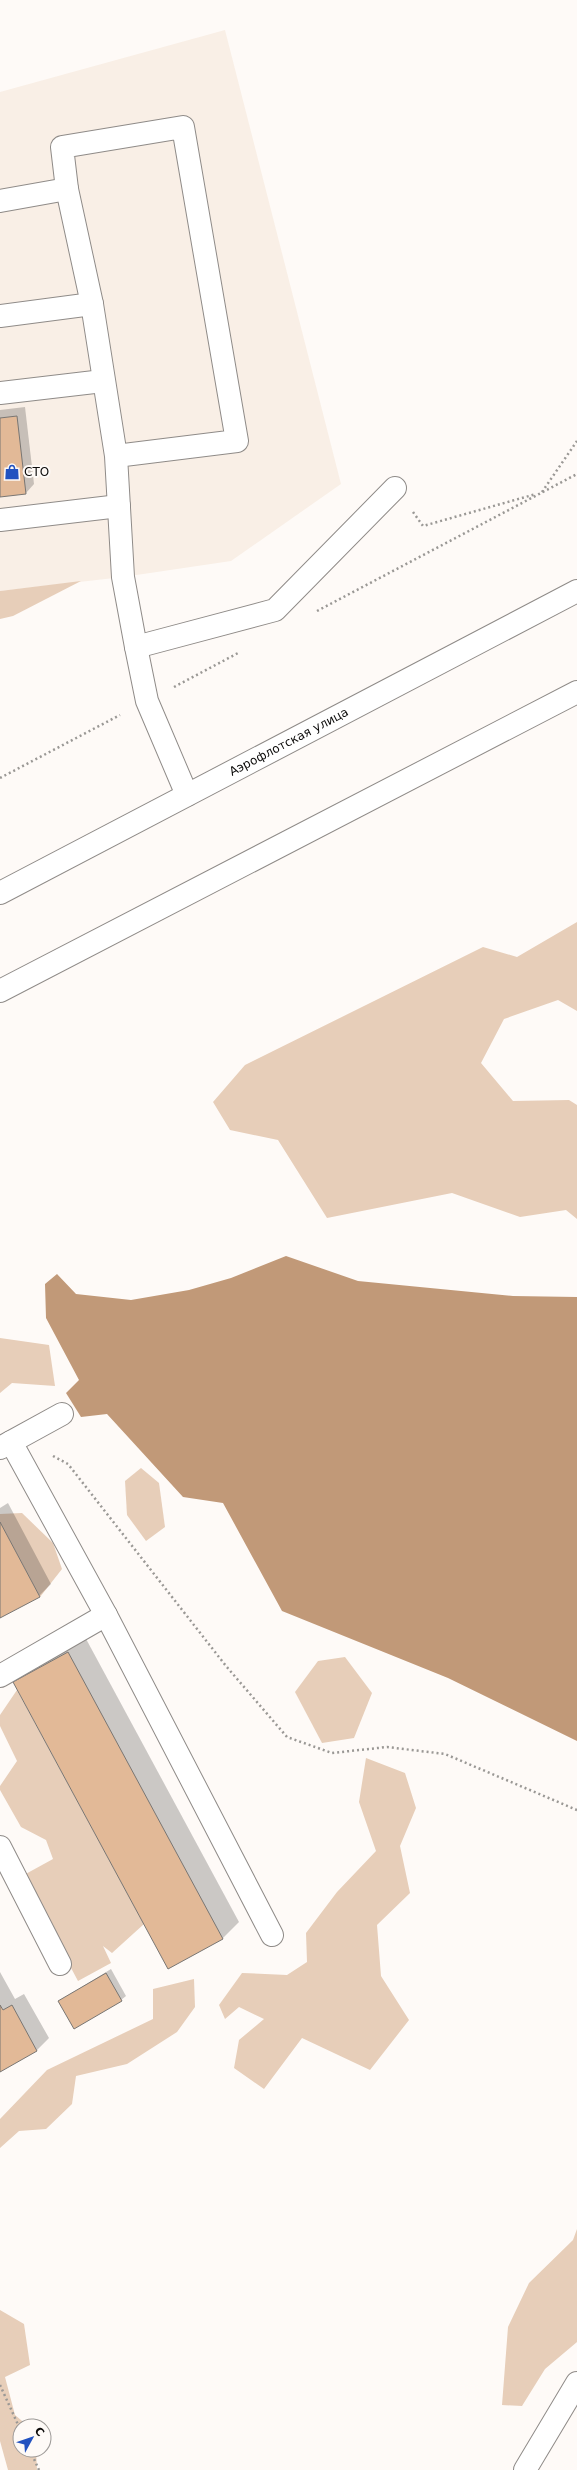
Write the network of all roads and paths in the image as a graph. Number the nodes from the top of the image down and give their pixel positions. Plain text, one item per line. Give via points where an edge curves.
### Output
1 (67, 189) junction
2 (0, 201) edge
3 (92, 304) junction
4 (0, 316) edge
5 (103, 381) junction
6 (0, 394) edge
7 (577, 441) edge
8 (116, 456) junction
9 (395, 488) joint
10 (119, 506) junction
11 (0, 520) edge
12 (577, 591) edge
13 (136, 647) junction
14 (577, 692) edge
15 (187, 795) junction
16 (0, 893) edge
17 (0, 991) edge
18 (62, 1414) dead end
19 (6, 1445) edge
20 (106, 1615) junction
21 (0, 1676) edge
22 (577, 1810) edge
23 (0, 1847) edge
24 (272, 1935) dead end
25 (60, 1964) dead end
26 (577, 2383) edge
27 (0, 2384) edge
28 (15, 2418) edge
29 (34, 2458) edge
30 (39, 2470) edge
31 (525, 2470) edge

1 - 2 main road
1 - 3 main road
1 - 8 main road via 62,147 183,127 237,441
3 - 4 main road
3 - 5 main road
5 - 6 main road
5 - 8 main road
7 - 9 path via 542,493 423,526
8 - 10 main road
9 - 13 main road via 275,610
10 - 11 main road
10 - 13 main road via 123,577
12 - 15 main road, Аэрофлотская улица
13 - 15 main road via 147,701
14 - 17 main road
15 - 16 main road, Аэрофлотская улица
18 - 19 main road
19 - 20 main road
19 - 22 path via 37,1448 68,1464 226,1666 288,1737 332,1753 387,1747 445,1754
20 - 21 main road
20 - 24 main road
23 - 25 main road
26 - 31 main road
27 - 28 path
29 - 30 path

